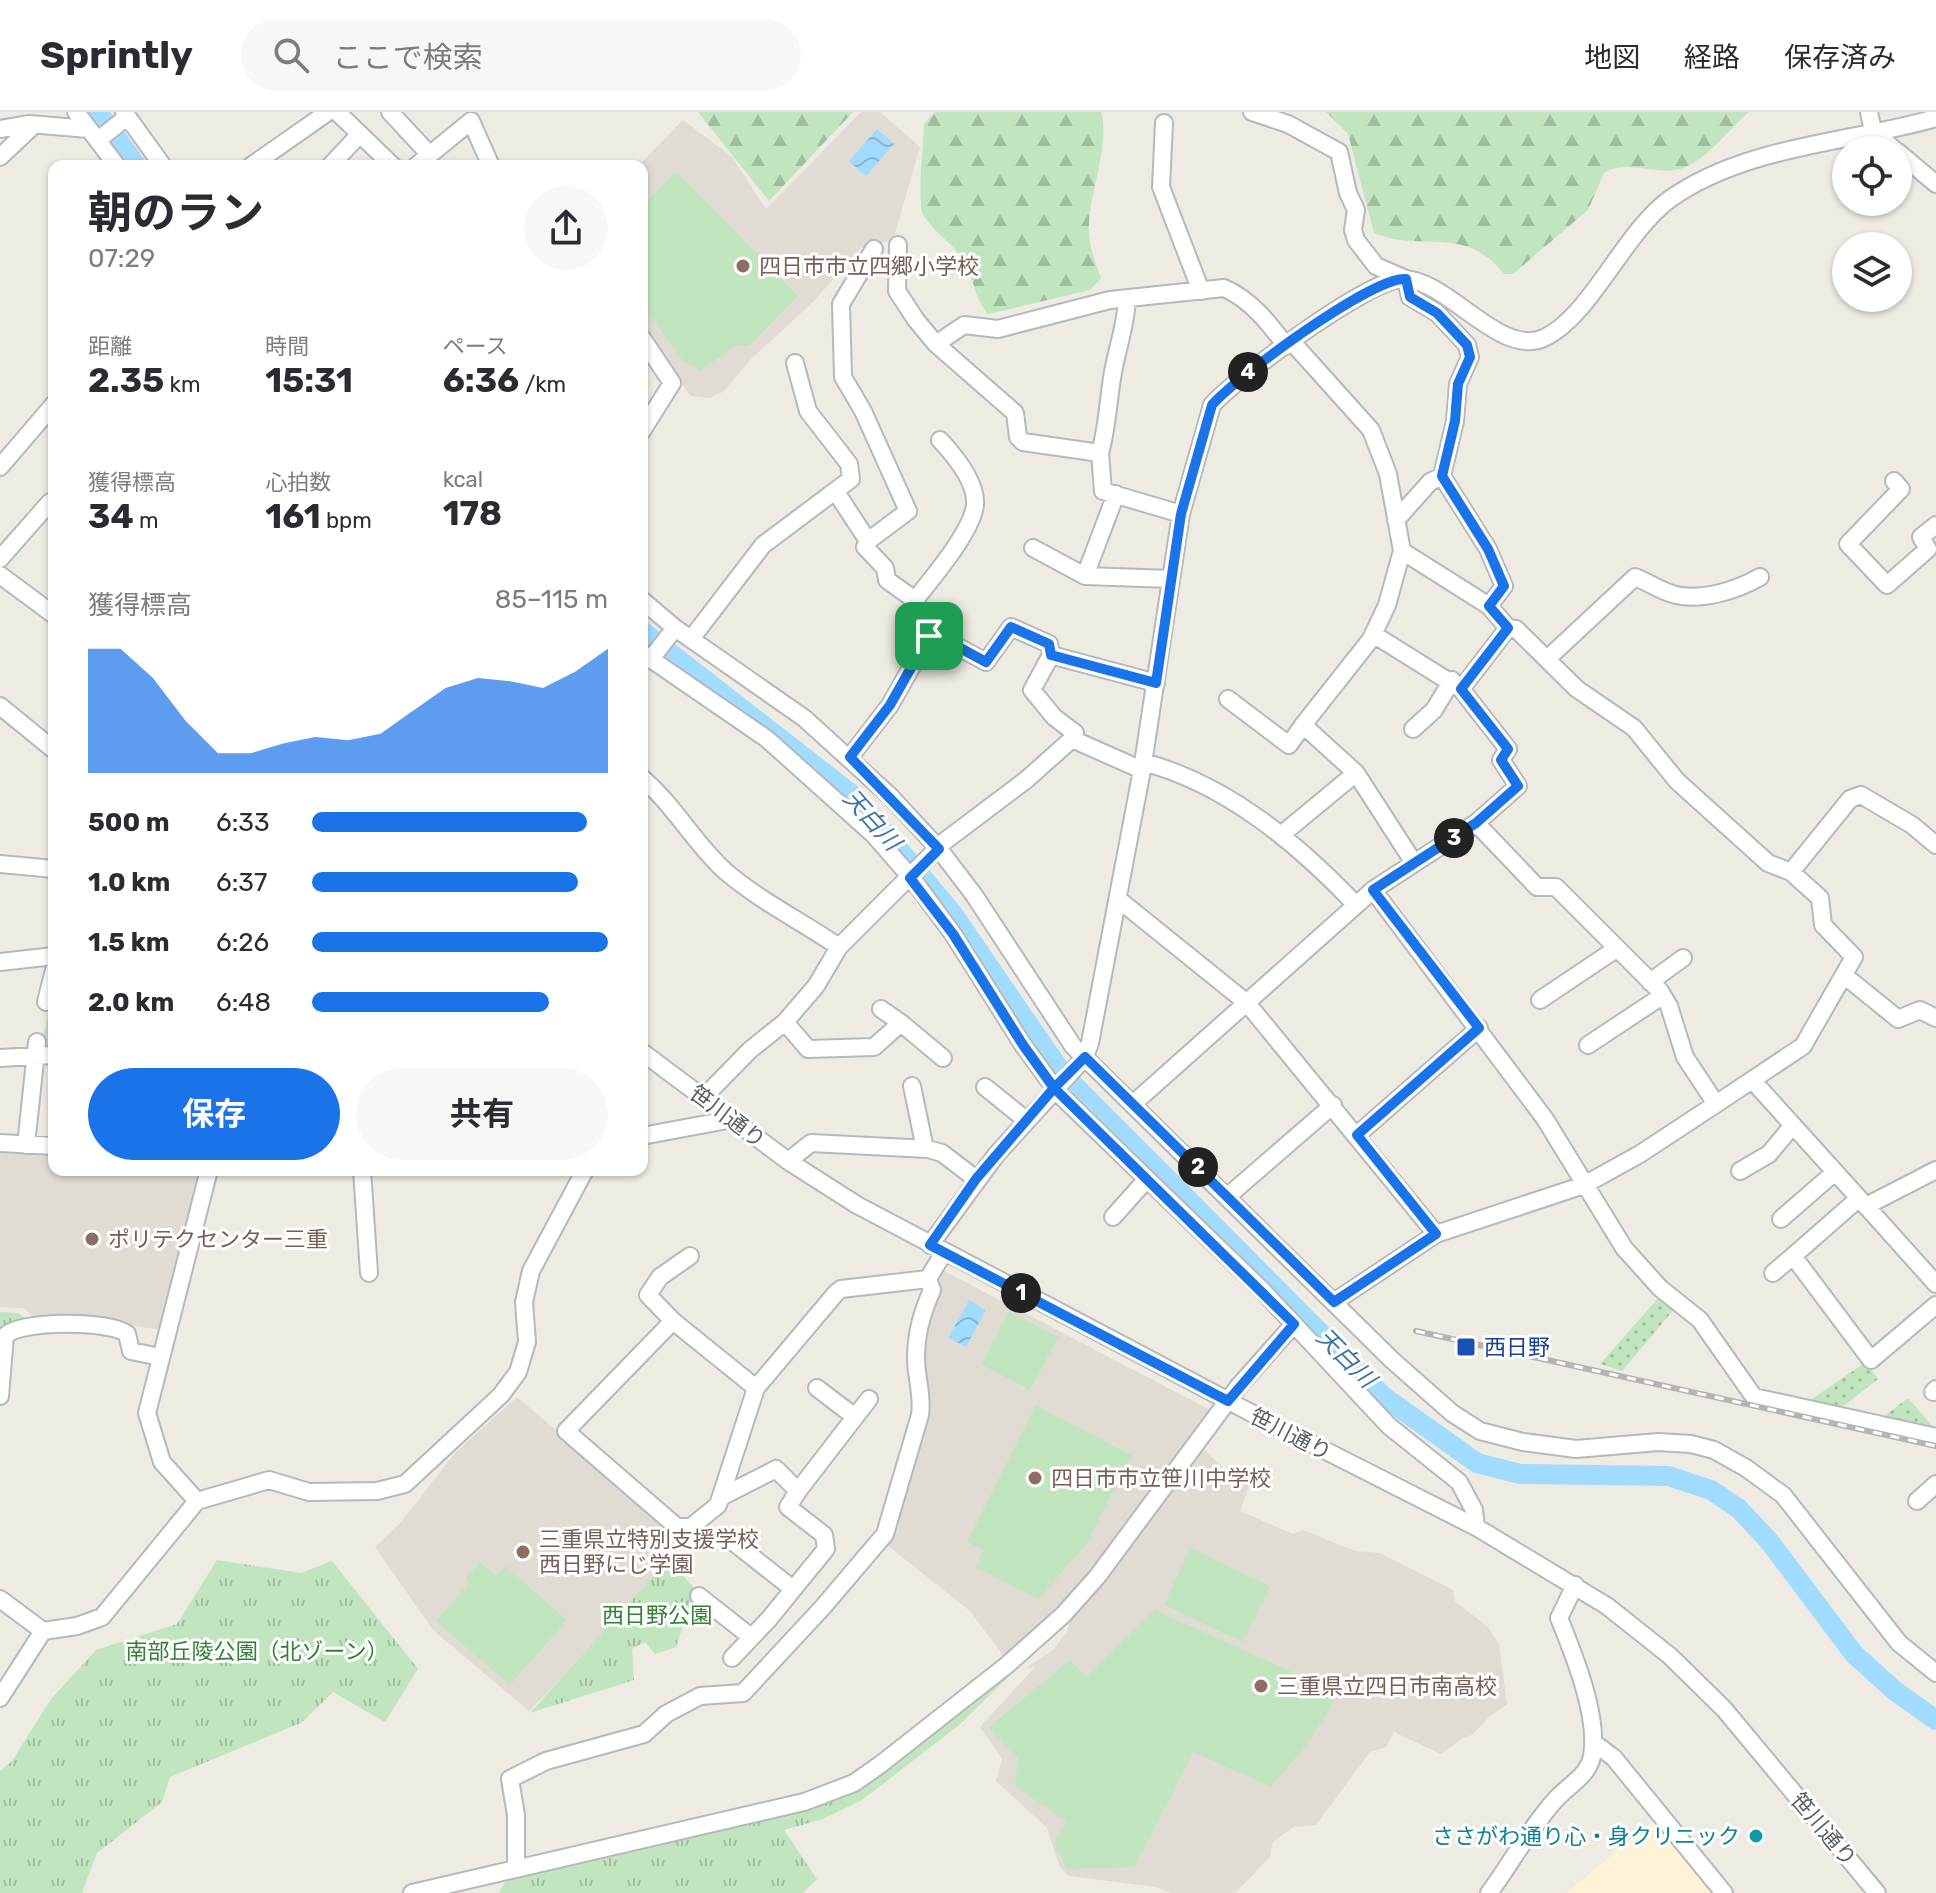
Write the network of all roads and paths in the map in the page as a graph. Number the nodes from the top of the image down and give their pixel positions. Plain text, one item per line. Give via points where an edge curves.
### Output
1 (76, 112) edge
2 (328, 112) edge
3 (337, 112) edge
4 (390, 112) edge
5 (1252, 112) edge
6 (1869, 112) edge
7 (477, 116) edge
8 (124, 117) edge
9 (1936, 118) edge
10 (1164, 123) dead end
11 (34, 125) junction
12 (0, 129) edge
13 (1873, 131) junction
14 (359, 135) junction
15 (96, 136) junction
16 (1879, 136) edge
17 (430, 155) junction
18 (0, 157) edge
19 (113, 160) edge
20 (158, 160) edge
21 (260, 160) edge
22 (336, 160) edge
23 (386, 160) edge
24 (424, 160) edge
25 (489, 160) edge
26 (1912, 164) edge
27 (1936, 184) edge
28 (898, 245) dead end
29 (874, 249) dead end
30 (1406, 279) junction
31 (1201, 291) junction
32 (1127, 298) junction
33 (936, 344) junction
34 (1289, 344) junction
35 (648, 347) edge
36 (795, 363) dead end
37 (48, 411) edge
38 (648, 421) edge
39 (940, 440) dead end
40 (1100, 453) junction
41 (0, 467) edge
42 (1442, 476) junction
43 (1894, 481) dead end
44 (836, 492) junction
45 (1116, 494) junction
46 (48, 504) edge
47 (1181, 514) junction
48 (1396, 520) junction
49 (1936, 525) edge
50 (868, 541) junction
51 (1033, 548) dead end
52 (1402, 551) junction
53 (1932, 553) edge
54 (0, 559) edge
55 (0, 575) edge
56 (1085, 576) junction
57 (1760, 577) dead end
58 (1171, 579) junction
59 (915, 600) junction
60 (648, 606) edge
61 (1489, 606) junction
62 (48, 611) edge
63 (1508, 628) junction
64 (673, 630) junction
65 (1373, 634) junction
66 (929, 636) junction
67 (691, 639) junction
68 (1051, 655) junction
69 (648, 657) edge
70 (1547, 659) junction
71 (1156, 683) junction
72 (1457, 685) junction
73 (1228, 699) dead end
74 (3, 714) edge
75 (1303, 725) junction
76 (1413, 729) dead end
77 (1072, 739) junction
78 (48, 746) edge
79 (850, 757) junction
80 (1143, 766) junction
81 (1356, 773) junction
82 (648, 783) edge
83 (1476, 823) junction
84 (1281, 835) junction
85 (1936, 845) edge
86 (937, 851) junction
87 (1414, 863) junction
88 (0, 864) edge
89 (48, 868) edge
90 (1791, 872) junction
91 (910, 876) junction
92 (1373, 890) junction
93 (1118, 899) junction
94 (1356, 905) junction
95 (839, 947) junction
96 (1616, 949) junction
97 (48, 957) edge
98 (1683, 958) dead end
99 (0, 962) edge
100 (1845, 976) junction
101 (1650, 982) junction
102 (48, 994) edge
103 (1662, 996) junction
104 (1540, 1000) dead end
105 (46, 1002) dead end
106 (1247, 1003) junction
107 (881, 1009) dead end
108 (1936, 1018) edge
109 (785, 1022) junction
110 (901, 1023) junction
111 (1479, 1028) junction
112 (1588, 1045) dead end
113 (36, 1049) junction
114 (48, 1053) edge
115 (648, 1057) edge
116 (1085, 1057) junction
117 (0, 1058) edge
118 (943, 1058) dead end
119 (1752, 1080) junction
120 (1057, 1085) junction
121 (912, 1086) dead end
122 (985, 1087) dead end
123 (703, 1098) junction
124 (1134, 1103) junction
125 (1716, 1104) junction
126 (1333, 1105) junction
127 (733, 1119) junction
128 (1026, 1120) junction
129 (1793, 1125) junction
130 (648, 1135) edge
131 (1357, 1135) junction
132 (0, 1143) edge
133 (26, 1145) junction
134 (48, 1146) edge
135 (925, 1149) junction
136 (788, 1161) junction
137 (1936, 1170) edge
138 (1740, 1171) dead end
139 (1835, 1172) junction
140 (207, 1176) edge
141 (362, 1176) edge
142 (582, 1176) edge
143 (976, 1179) junction
144 (1147, 1179) junction
145 (1584, 1185) junction
146 (1228, 1196) junction
147 (1862, 1203) junction
148 (1113, 1217) dead end
149 (1781, 1219) dead end
150 (1436, 1234) junction
151 (937, 1248) junction
152 (690, 1256) dead end
153 (1793, 1256) junction
154 (369, 1273) dead end
155 (1773, 1273) dead end
156 (928, 1279) junction
157 (1936, 1284) edge
158 (1334, 1302) junction
159 (1936, 1305) edge
160 (673, 1321) junction
161 (1294, 1324) junction
162 (160, 1357) junction
163 (756, 1388) junction
164 (817, 1388) dead end
165 (0, 1396) edge
166 (869, 1399) dead end
167 (1228, 1401) junction
168 (855, 1417) junction
169 (1936, 1437) edge
170 (1936, 1484) edge
171 (798, 1491) junction
172 (721, 1497) junction
173 (197, 1501) junction
174 (1917, 1501) dead end
175 (1476, 1527) junction
176 (732, 1541) dead end
177 (1575, 1585) junction
178 (793, 1589) junction
179 (699, 1596) dead end
180 (0, 1599) edge
181 (43, 1631) junction
182 (751, 1637) junction
183 (732, 1658) dead end
184 (1936, 1673) edge
185 (0, 1698) edge
186 (1593, 1742) junction
187 (516, 1868) junction
188 (412, 1893) edge
189 (1489, 1893) edge
190 (1724, 1893) edge
191 (1877, 1893) edge

1 - 15 street
2 - 21 street
3 - 14 street
4 - 17 street
5 - 30 street via 1288,124 1339,152 1356,210 1356,240 1376,266
6 - 13 street
7 - 17 street
7 - 25 street
8 - 15 street
8 - 20 street
9 - 13 street
10 - 31 street via 1161,187
11 - 12 street
11 - 15 street
11 - 18 street
13 - 16 street
13 - 30 street via 1745,164 1670,199 1644,223 1562,325 1544,338 1528,342 1509,336 1428,286
14 - 22 street
14 - 23 street
15 - 19 street
17 - 24 street
26 - 27 street
28 - 33 street via 897,291
29 - 50 street via 841,304 843,377 908,511
30 - 34 street via 1374,286
30 - 42 street via 1410,297 1437,313 1467,345 1470,357 1458,384
31 - 32 street
31 - 34 street via 1224,288 1236,293
32 - 33 street via 998,329 964,325
32 - 40 street
33 - 40 street via 1015,413 1023,442
34 - 47 street via 1243,375 1212,405
34 - 48 street via 1371,430 1388,474
35 - 38 street via 672,383
36 - 44 street via 808,411 849,464 851,479
37 - 41 street
39 - 59 street via 969,482 975,505 951,554
40 - 45 street via 1103,491
42 - 48 street
42 - 61 street via 1488,549 1504,586
43 - 53 street via 1901,489 1848,544 1887,585
44 - 50 street
44 - 67 street via 763,545
45 - 47 street
45 - 56 street
46 - 54 street
47 - 58 street
48 - 52 street
49 - 53 street via 1921,537
50 - 59 street via 865,547 885,568 887,580
51 - 56 street
52 - 61 street
52 - 65 street
55 - 62 street
56 - 58 street
57 - 70 street via 1739,589 1675,595 1635,577
58 - 71 street
59 - 66 street
60 - 64 street
61 - 63 street
63 - 70 street via 1516,629
63 - 72 street
64 - 67 street
64 - 69 street
65 - 72 street
65 - 75 street
66 - 68 street via 986,662 1011,627 1049,644
66 - 79 street via 890,705
67 - 79 street via 773,694
68 - 71 street
68 - 77 street via 1032,690 1075,733
69 - 91 street via 807,772
70 - 90 street via 1577,689 1634,728 1677,781 1768,863
71 - 80 street
72 - 76 street
72 - 83 street via 1508,749 1501,760 1518,786
73 - 75 street via 1289,745
74 - 78 street
75 - 81 street
77 - 80 street
77 - 86 street
79 - 86 street
80 - 84 street via 1179,771
80 - 93 street
81 - 84 street
81 - 87 street
82 - 95 street via 723,869
83 - 87 street
83 - 96 street via 1537,887 1556,887
84 - 94 street via 1311,857
85 - 90 street via 1890,811 1850,792
86 - 91 street
86 - 116 street via 1001,934 1062,1033
87 - 92 street
88 - 89 street
90 - 100 street via 1820,898 1823,925 1854,957
91 - 95 street
91 - 120 street via 1023,1045
92 - 94 street
92 - 111 street
93 - 106 street
93 - 116 street
94 - 106 street
95 - 109 street via 816,986
96 - 101 street
96 - 104 street
97 - 99 street
98 - 101 street
100 - 108 street via 1898,1019 1920,1010
100 - 119 street via 1803,1046
101 - 103 street
102 - 105 street
103 - 112 street
103 - 125 street via 1685,1057
106 - 124 street
106 - 126 street
107 - 110 street
109 - 110 street via 808,1049 874,1047
109 - 123 street
110 - 118 street
111 - 131 street
111 - 145 street via 1545,1119
113 - 114 street
113 - 117 street
113 - 133 street
115 - 123 street, 笹川通り
116 - 120 street
116 - 124 street
119 - 125 street
119 - 129 street
120 - 128 street
120 - 144 street
121 - 135 street
122 - 128 street
123 - 127 street, 笹川通り
124 - 146 street
125 - 145 street
126 - 131 street
126 - 146 street
127 - 130 street
127 - 136 street, 笹川通り
128 - 143 street
129 - 138 street via 1769,1154
129 - 139 street
131 - 150 street
132 - 133 street
133 - 134 street
135 - 136 street via 811,1143
135 - 143 street via 942,1153
136 - 151 street, 笹川通り
137 - 147 street
139 - 147 street
139 - 149 street
140 - 162 street
141 - 154 street
142 - 173 street via 531,1271 524,1302 527,1342 518,1372 501,1395 405,1484 377,1491 309,1492 269,1480
143 - 151 street
144 - 148 street
144 - 161 street
145 - 150 street
145 - 169 street via 1624,1248 1660,1288 1700,1320 1754,1397
146 - 158 street
147 - 153 street
147 - 157 street
150 - 158 street
151 - 156 street
151 - 167 street, 笹川通り
152 - 160 street via 660,1277 648,1295
153 - 155 street
153 - 159 street via 1871,1360
156 - 163 street via 841,1289
156 - 187 street via 932,1290 919,1320 916,1361 923,1397 920,1415 885,1534 743,1693 700,1696 666,1714 644,1734 546,1761 510,1779
158 - 184 street via 1392,1360 1480,1431 1576,1449 1691,1444 1746,1468 1783,1495 1899,1643
160 - 163 street
160 - 172 street via 566,1431 677,1527 691,1527
161 - 167 street
161 - 175 street via 1389,1426 1459,1482 1474,1510
162 - 165 street via 131,1351 127,1334 107,1326 13,1329 5,1336
162 - 173 street via 147,1413 162,1462
163 - 172 street
164 - 168 street
166 - 168 street
167 - 175 street, 笹川通り
167 - 187 street via 1063,1615 854,1783 804,1802
168 - 171 street
170 - 174 street
171 - 172 street via 776,1469
171 - 178 street via 788,1507 824,1535 826,1549
173 - 181 street via 102,1617
175 - 177 street, 笹川通り
176 - 178 street
177 - 186 street via 1559,1618 1581,1678
177 - 191 street, 笹川通り via 1670,1656 1717,1702
178 - 182 street
179 - 182 street
180 - 181 street
181 - 185 street
182 - 183 street
186 - 189 street via 1581,1777 1558,1797
186 - 190 street via 1614,1758
187 - 188 street

